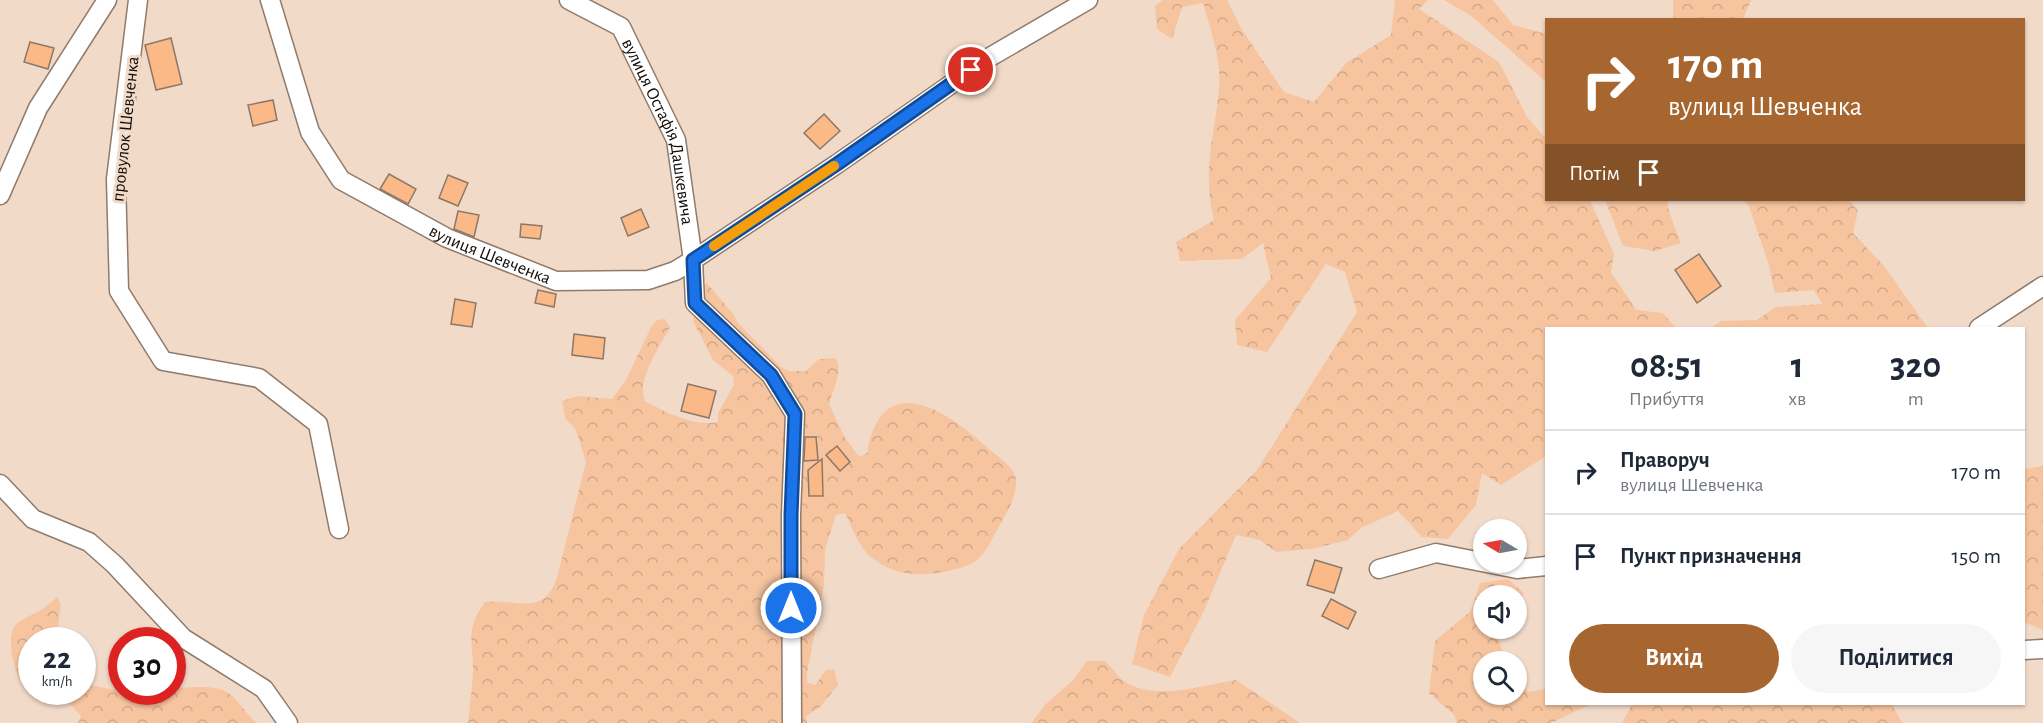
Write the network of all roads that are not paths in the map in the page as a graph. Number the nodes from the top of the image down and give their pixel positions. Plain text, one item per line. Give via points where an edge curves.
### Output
1 (107, 0) edge
2 (138, 0) edge
3 (270, 0) edge
4 (569, 0) edge
5 (1088, 0) edge
6 (0, 195) edge
7 (693, 260) junction
8 (2043, 286) edge
9 (1981, 327) edge
10 (0, 484) edge
11 (339, 529) dead end
12 (1545, 566) edge
13 (1379, 569) dead end
14 (2043, 649) edge
15 (2025, 650) edge
16 (288, 723) edge
17 (792, 723) edge

1 - 6 street via 38,108
2 - 11 street, провулок Шевченка via 116,179 119,291 163,361 259,378 318,424
3 - 7 street, вулиця Шевченка via 310,132 341,180 447,238 556,281 648,280
4 - 7 street, вулиця Остафія Дашкевича via 621,27 676,140
5 - 7 street, вулиця Шевченка via 990,57
7 - 17 street, вулиця Остафія Дашкевича via 695,303 771,375 795,414 791,515
8 - 9 street
10 - 16 street via 33,519 89,542 183,638 264,688
12 - 13 street via 1517,569 1436,553
14 - 15 street

